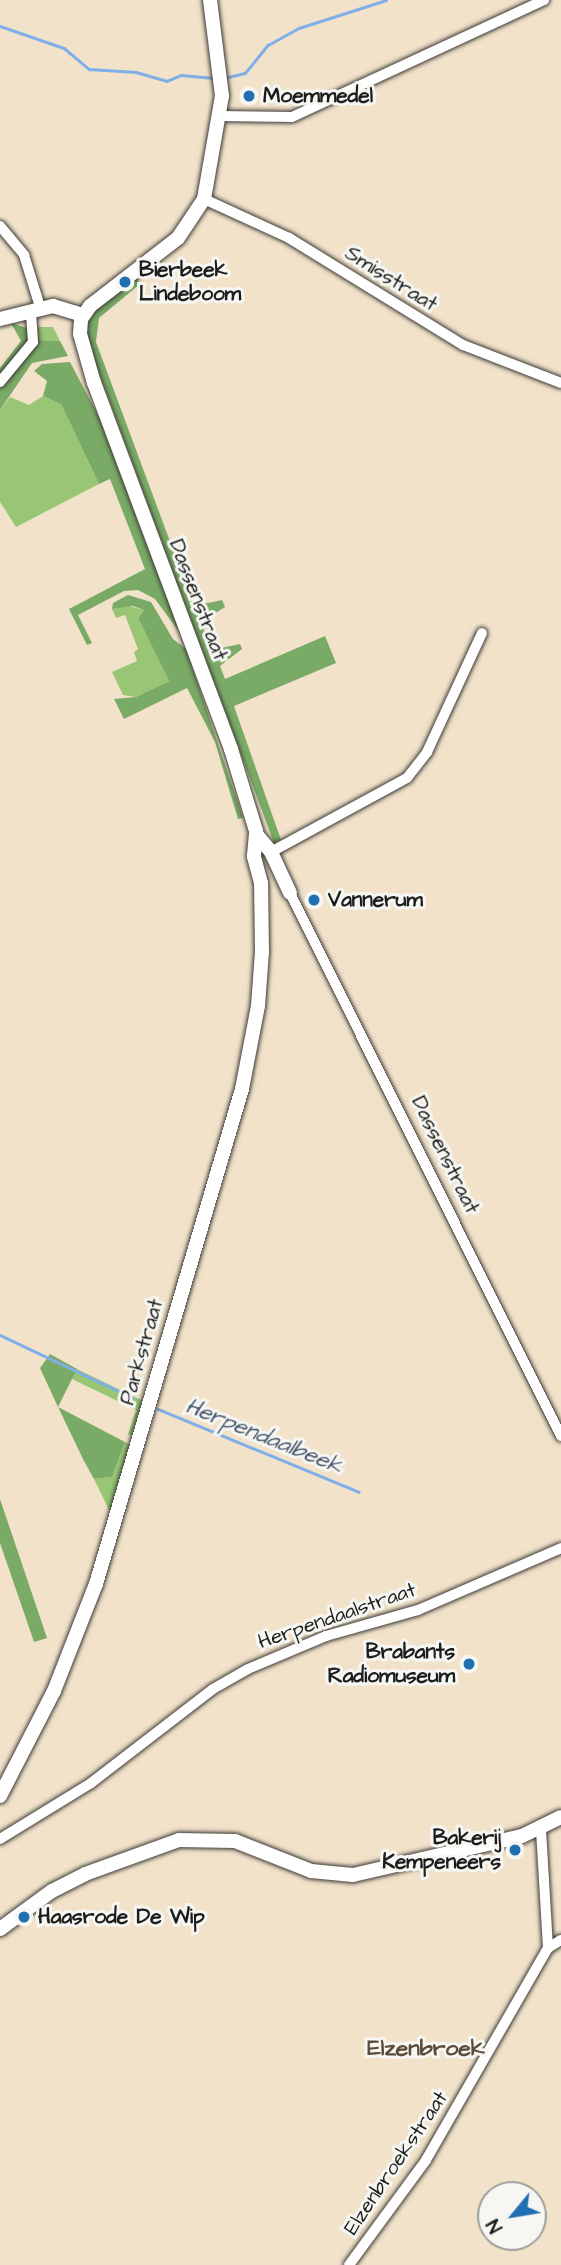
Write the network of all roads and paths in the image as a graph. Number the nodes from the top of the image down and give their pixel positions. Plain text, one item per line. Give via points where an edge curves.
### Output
1 (210, 0) edge
2 (544, 0) edge
3 (220, 116) junction
4 (204, 199) junction
5 (0, 226) edge
6 (36, 311) junction
7 (77, 318) junction
8 (0, 319) edge
9 (0, 382) edge
10 (561, 383) edge
11 (482, 633) dead end
12 (264, 850) junction
13 (271, 884) junction
14 (290, 893) joint
15 (561, 1437) edge
16 (561, 1548) edge
17 (0, 1796) edge
18 (561, 1817) edge
19 (541, 1830) junction
20 (0, 1839) edge
21 (0, 1929) edge
22 (561, 1940) edge
23 (548, 1948) junction
24 (349, 2265) edge

1 - 3 street via 222,85
2 - 3 street via 292,117
3 - 4 street
4 - 7 street via 178,238
4 - 10 street, Smisstraat via 289,238 463,345
5 - 6 street via 24,255
6 - 7 street
6 - 8 street
6 - 9 street via 33,342
7 - 12 street, Dassenstraat via 94,383 221,721
11 - 12 street via 427,752 407,778
12 - 13 street
12 - 13 street
13 - 14 street, Dassenstraat
13 - 17 street, Parkstraat via 261,902 258,1006 242,1089 96,1584 54,1691
14 - 15 street, Dassenstraat
16 - 20 street, Herpendaalstraat via 418,1610 326,1636 248,1669 213,1689 91,1783
18 - 19 street
19 - 21 street via 345,1875 304,1868 235,1841 179,1840 85,1874 51,1891
19 - 23 street
22 - 23 street, Elzenbroekstraat
23 - 24 street, Elzenbroekstraat via 426,2160

